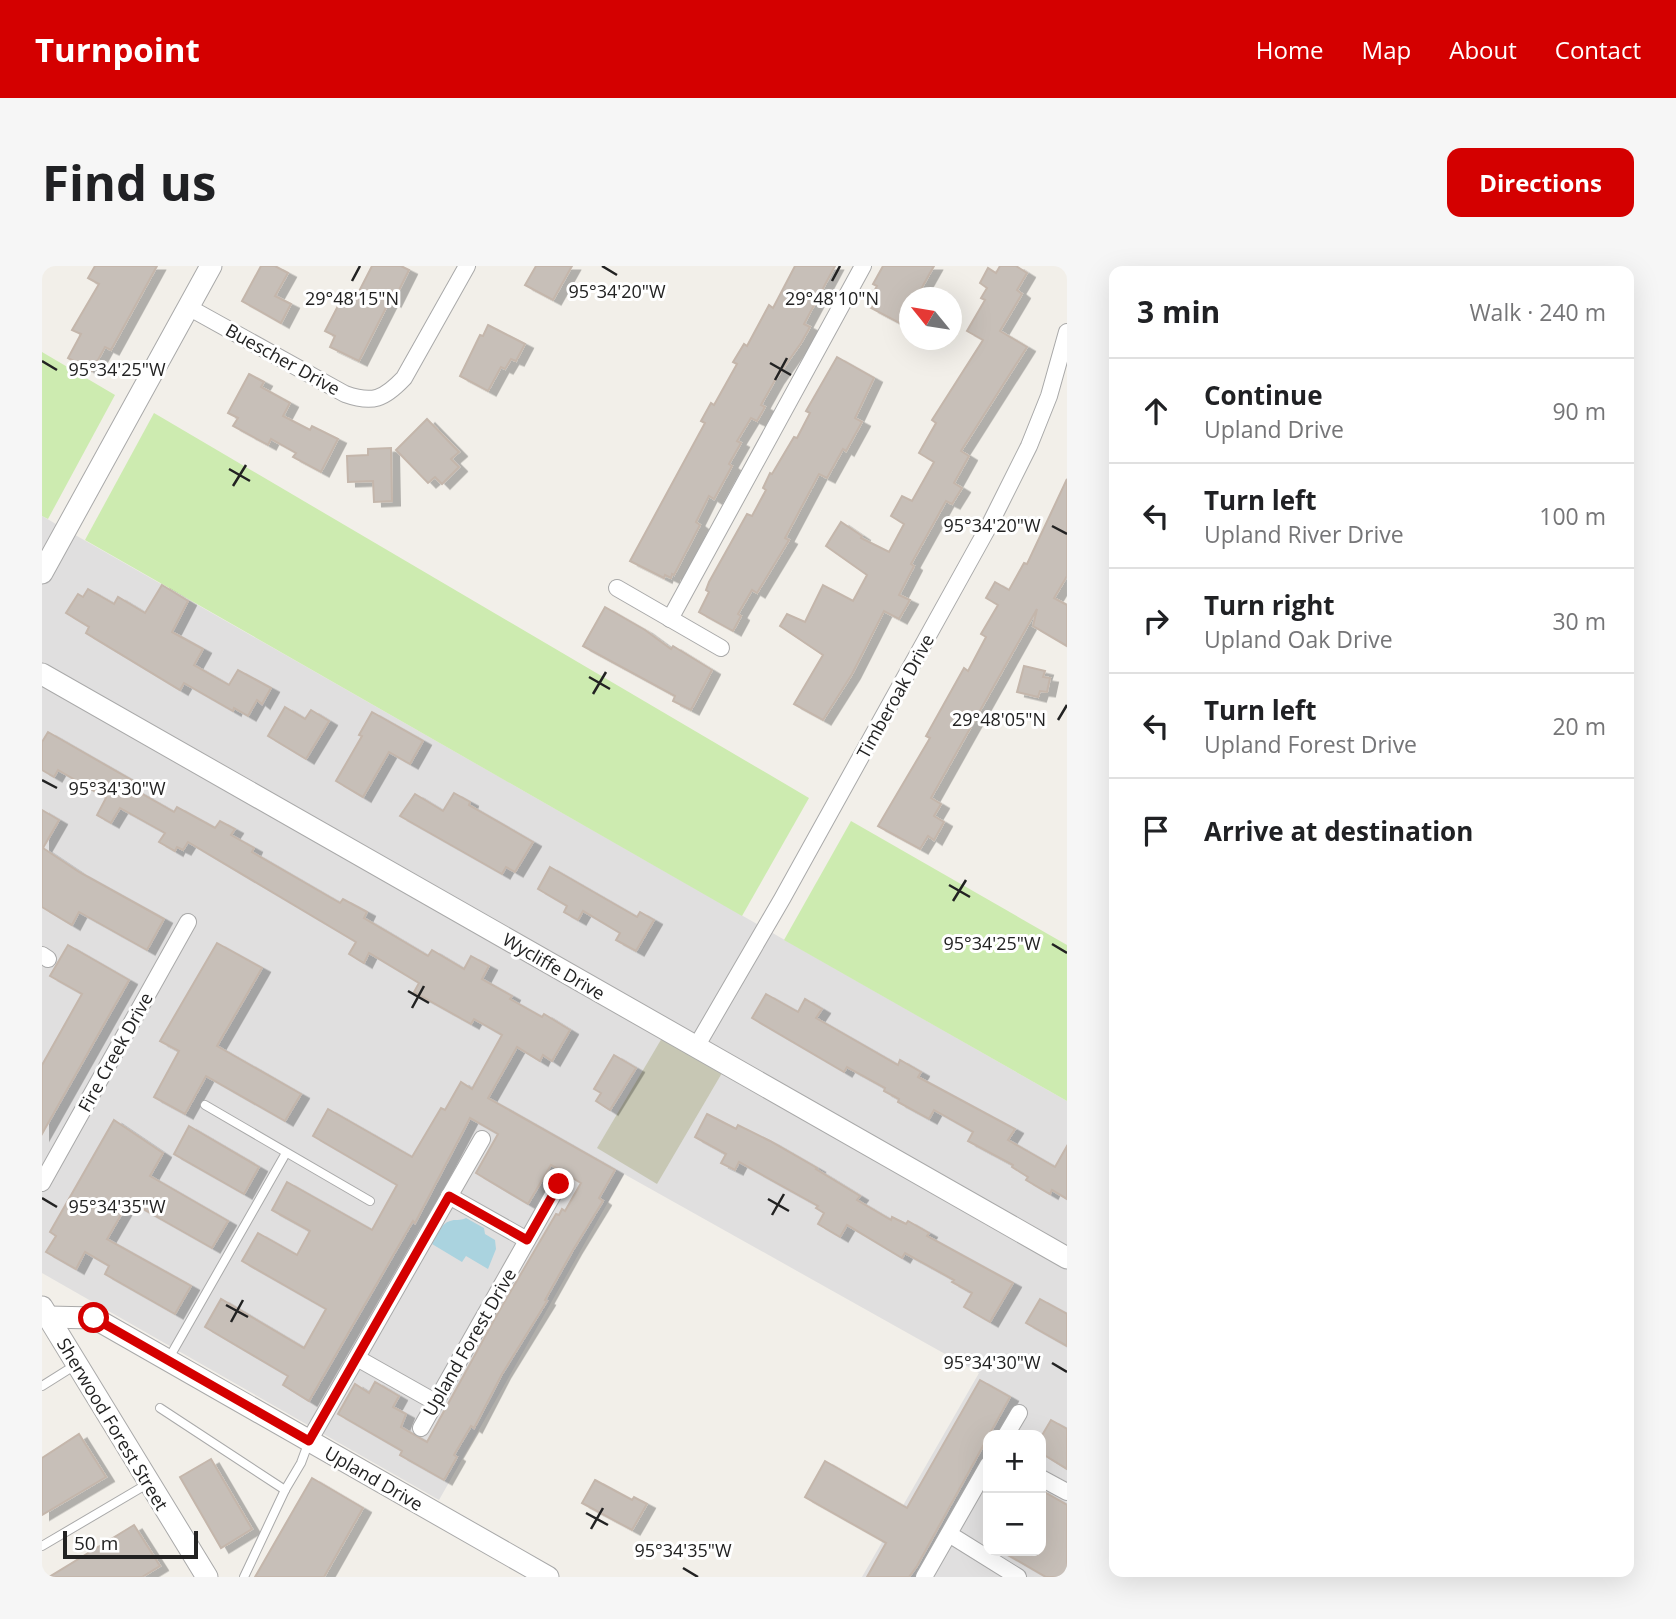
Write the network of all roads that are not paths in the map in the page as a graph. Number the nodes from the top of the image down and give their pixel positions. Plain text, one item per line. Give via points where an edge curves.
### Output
1 (211, 266) edge
2 (467, 266) edge
3 (863, 266) edge
4 (188, 307) junction
5 (1067, 332) edge
6 (42, 573) edge
7 (617, 588) dead end
8 (670, 619) junction
9 (722, 648) dead end
10 (42, 674) edge
11 (188, 922) dead end
12 (696, 1047) junction
13 (205, 1105) dead end
14 (482, 1139) dead end
15 (286, 1153) junction
16 (42, 1183) edge
17 (559, 1184) dead end
18 (449, 1196) junction
19 (370, 1201) dead end
20 (527, 1240) junction
21 (1067, 1258) edge
22 (45, 1312) edge
23 (357, 1357) junction
24 (168, 1360) junction
25 (77, 1364) junction
26 (42, 1386) edge
27 (435, 1402) junction
28 (160, 1408) dead end
29 (1019, 1413) dead end
30 (421, 1428) dead end
31 (1009, 1430) edge
32 (309, 1441) junction
33 (983, 1474) edge
34 (1046, 1481) edge
35 (149, 1483) junction
36 (285, 1490) junction
37 (1067, 1492) edge
38 (949, 1534) junction
39 (42, 1546) edge
40 (207, 1577) edge
41 (244, 1577) edge
42 (548, 1577) edge
43 (924, 1577) edge
44 (1018, 1577) edge

1 - 4 street
2 - 4 street, Buescher Drive via 415,361 381,398 358,398 335,388
3 - 8 street
4 - 6 street
5 - 12 street, Timberoak Drive via 1029,446 990,524
7 - 8 street
8 - 9 street
10 - 12 street, Wycliffe Drive
11 - 16 street, Fire Creek Drive
12 - 21 street, Wycliffe Drive
13 - 15 lane
14 - 18 street
15 - 19 lane
15 - 24 lane
17 - 20 street, Upland Forest Drive
18 - 20 street
18 - 23 street
20 - 27 street, Upland Forest Drive
22 - 24 street, Upland Drive via 94,1318
22 - 25 street, Sherwood Forest Street
23 - 27 street
23 - 32 street
24 - 32 street, Upland Drive
25 - 26 lane
25 - 35 street, Sherwood Forest Street
27 - 30 street, Upland Forest Drive
28 - 36 lane
29 - 31 street
32 - 36 lane
32 - 42 street, Upland Drive
33 - 38 street
34 - 37 street
35 - 39 lane
35 - 40 street, Sherwood Forest Street
36 - 41 lane
38 - 43 street
38 - 44 street

